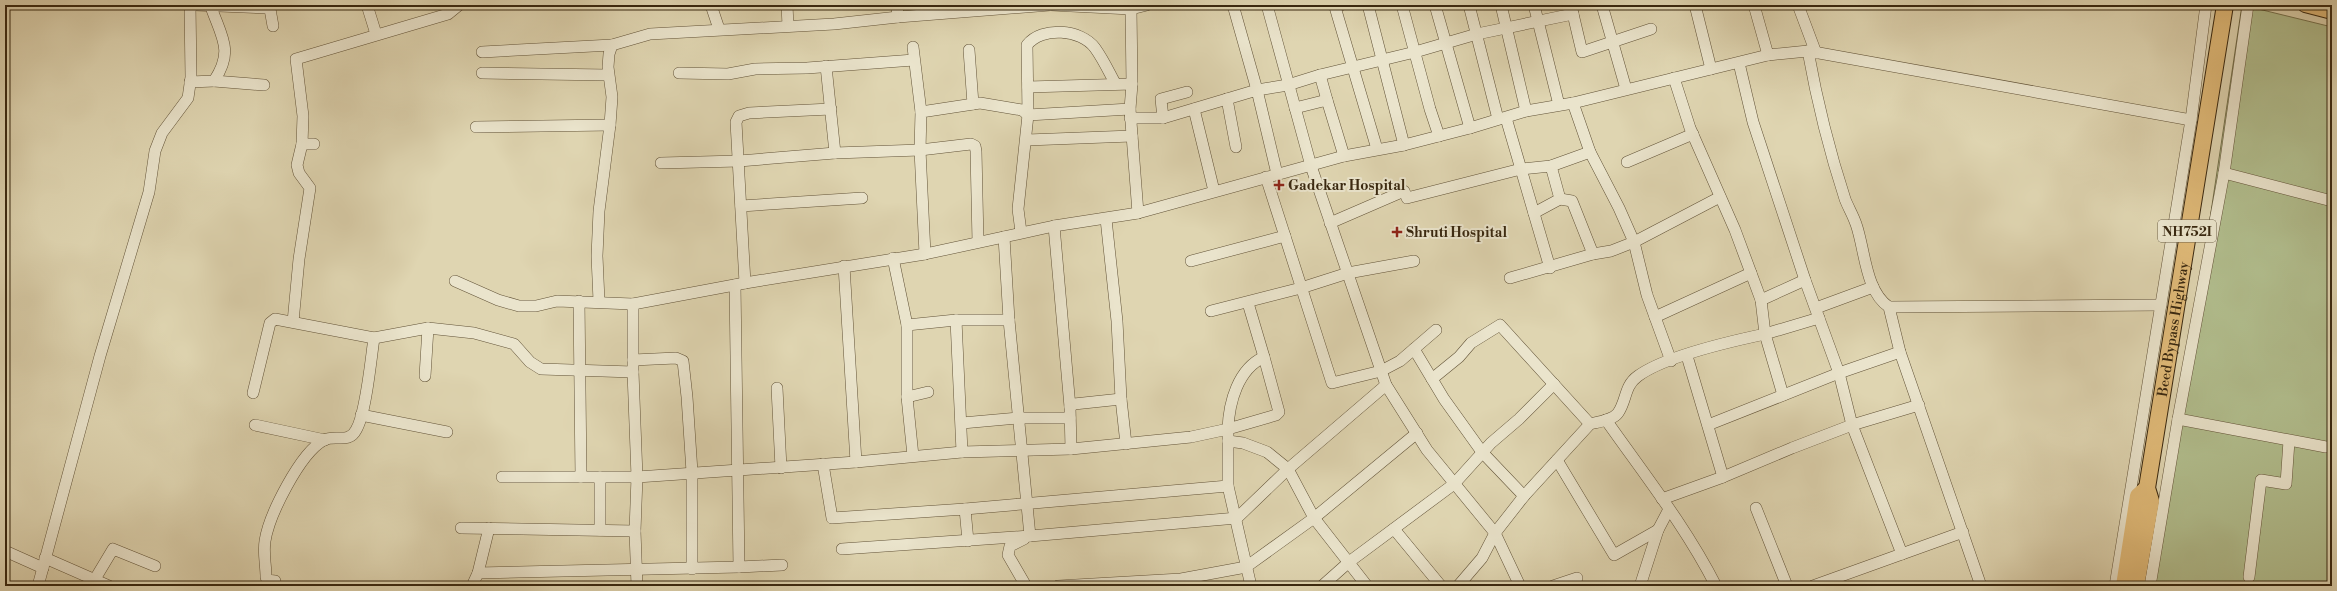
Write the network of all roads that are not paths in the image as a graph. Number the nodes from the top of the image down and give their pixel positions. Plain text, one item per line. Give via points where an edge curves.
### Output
1 (190, 5) edge
2 (195, 5) edge
3 (367, 5) edge
4 (459, 5) edge
5 (711, 5) edge
6 (787, 5) edge
7 (897, 5) edge
8 (1051, 5) edge
9 (1147, 5) edge
10 (1233, 5) edge
11 (1267, 5) edge
12 (1341, 5) edge
13 (1368, 5) edge
14 (1402, 5) edge
15 (1435, 5) edge
16 (1469, 5) edge
17 (1501, 5) edge
18 (1534, 5) edge
19 (1602, 5) edge
20 (1695, 5) edge
21 (1754, 5) edge
22 (1798, 5) edge
23 (2206, 5) edge
24 (2225, 5) edge
25 (2248, 5) edge
26 (2305, 5) edge
27 (211, 7) junction
28 (1572, 9) edge
29 (1132, 10) junction
30 (2332, 12) edge
31 (898, 17) junction
32 (1538, 22) junction
33 (273, 26) dead end
34 (788, 26) junction
35 (1506, 28) junction
36 (719, 29) junction
37 (1652, 29) dead end
38 (376, 34) junction
39 (1477, 34) junction
40 (1612, 43) junction
41 (1446, 44) junction
42 (612, 45) junction
43 (913, 47) dead end
44 (969, 50) dead end
45 (482, 52) dead end
46 (1415, 52) junction
47 (1812, 52) junction
48 (1768, 55) junction
49 (1382, 59) junction
50 (914, 60) junction
51 (1739, 63) junction
52 (826, 66) junction
53 (1351, 66) junction
54 (1710, 69) junction
55 (482, 73) dead end
56 (679, 73) dead end
57 (1320, 74) junction
58 (608, 75) junction
59 (1674, 78) junction
60 (214, 81) junction
61 (190, 82) junction
62 (1115, 83) junction
63 (1132, 84) junction
64 (264, 85) dead end
65 (1288, 85) junction
66 (1028, 87) junction
67 (1626, 89) junction
68 (1257, 90) junction
69 (1187, 92) dead end
70 (1227, 99) junction
71 (1326, 100) junction
72 (1573, 103) junction
73 (973, 104) junction
74 (1559, 105) junction
75 (1295, 108) junction
76 (831, 109) junction
77 (1194, 109) junction
78 (1526, 111) junction
79 (921, 112) junction
80 (1130, 113) junction
81 (1028, 115) junction
82 (1163, 118) junction
83 (1502, 118) junction
84 (2191, 120) junction
85 (610, 125) junction
86 (476, 126) dead end
87 (1470, 128) junction
88 (1693, 134) junction
89 (1132, 136) junction
90 (1439, 136) junction
91 (1027, 140) junction
92 (302, 144) junction
93 (314, 144) dead end
94 (1404, 145) junction
95 (1236, 147) dead end
96 (1377, 149) junction
97 (920, 150) junction
98 (1590, 152) junction
99 (834, 153) junction
100 (1344, 156) junction
101 (739, 160) junction
102 (1627, 162) dead end
103 (661, 163) dead end
104 (1311, 166) junction
105 (1551, 166) junction
106 (1521, 169) junction
107 (2224, 173) junction
108 (1277, 174) junction
109 (1266, 177) junction
110 (1214, 191) junction
111 (1720, 197) junction
112 (862, 198) dead end
113 (1560, 199) junction
114 (2332, 200) edge
115 (741, 206) junction
116 (1138, 213) junction
117 (1534, 213) junction
118 (1106, 219) junction
119 (1330, 223) junction
120 (1054, 226) junction
121 (1021, 232) junction
122 (1285, 236) junction
123 (1004, 237) junction
124 (978, 242) junction
125 (1634, 242) junction
126 (924, 254) junction
127 (1593, 254) junction
128 (893, 258) junction
129 (1414, 260) dead end
130 (1191, 261) dead end
131 (844, 266) junction
132 (1550, 268) junction
133 (1348, 273) junction
134 (1751, 273) junction
135 (1510, 278) dead end
136 (1805, 280) junction
137 (455, 281) dead end
138 (740, 284) junction
139 (1873, 286) junction
140 (1301, 288) junction
141 (1761, 300) junction
142 (579, 301) junction
143 (599, 302) junction
144 (1248, 303) junction
145 (633, 304) junction
146 (2161, 305) junction
147 (1889, 307) junction
148 (1211, 310) dead end
149 (1818, 313) junction
150 (1655, 317) junction
151 (956, 320) junction
152 (1009, 320) junction
153 (294, 322) junction
154 (907, 325) junction
155 (428, 328) junction
156 (1436, 330) dead end
157 (1765, 334) junction
158 (374, 338) junction
159 (1414, 349) junction
160 (1900, 352) junction
161 (1687, 356) junction
162 (1264, 357) junction
163 (633, 360) junction
164 (1671, 361) junction
165 (1381, 370) junction
166 (581, 371) junction
167 (633, 372) junction
168 (1839, 373) junction
169 (425, 376) dead end
170 (1432, 379) junction
171 (1554, 384) junction
172 (1386, 385) junction
173 (777, 388) dead end
174 (928, 392) dead end
175 (253, 393) dead end
176 (1783, 395) junction
177 (907, 397) junction
178 (1121, 399) junction
179 (1919, 406) junction
180 (1070, 413) junction
181 (361, 415) junction
182 (1019, 418) junction
183 (2178, 419) junction
184 (1606, 420) junction
185 (962, 423) junction
186 (1590, 424) junction
187 (255, 425) dead end
188 (1708, 425) junction
189 (1852, 425) junction
190 (1228, 430) junction
191 (447, 432) dead end
192 (1417, 433) junction
193 (325, 440) junction
194 (1228, 441) junction
195 (2289, 441) junction
196 (1126, 444) junction
197 (2326, 448) dead end
198 (1022, 449) junction
199 (1072, 449) junction
200 (962, 452) junction
201 (1482, 452) junction
202 (913, 456) junction
203 (1557, 460) junction
204 (856, 462) junction
205 (823, 464) junction
206 (781, 468) junction
207 (1288, 469) junction
208 (739, 470) junction
209 (2133, 470) junction
210 (692, 472) junction
211 (2149, 473) junction
212 (502, 477) dead end
213 (581, 477) junction
214 (600, 477) junction
215 (1723, 477) junction
216 (2168, 477) junction
217 (637, 478) junction
218 (1454, 484) junction
219 (1228, 486) junction
220 (1524, 496) junction
221 (1662, 499) junction
222 (1026, 504) junction
223 (1756, 508) dead end
224 (965, 509) junction
225 (1668, 510) junction
226 (1237, 518) junction
227 (1314, 518) junction
228 (461, 528) dead end
229 (489, 528) junction
230 (1394, 529) junction
231 (600, 530) junction
232 (1658, 530) junction
233 (635, 531) junction
234 (1963, 532) junction
235 (1495, 533) junction
236 (1030, 536) junction
237 (968, 541) junction
238 (842, 549) dead end
239 (5, 551) edge
240 (1902, 554) junction
241 (1349, 562) junction
242 (44, 563) junction
243 (155, 566) dead end
244 (782, 566) dead end
245 (739, 567) junction
246 (1246, 567) junction
247 (692, 569) junction
248 (636, 570) junction
249 (478, 573) junction
250 (2249, 577) dead end
251 (1577, 578) dead end
252 (95, 579) junction
253 (1182, 583) edge
254 (1130, 584) edge
255 (1082, 585) edge
256 (38, 586) edge
257 (109, 586) edge
258 (276, 586) edge
259 (472, 586) edge
260 (637, 586) edge
261 (1026, 586) edge
262 (1058, 586) edge
263 (1251, 586) edge
264 (1322, 586) edge
265 (1367, 586) edge
266 (1441, 586) edge
267 (1458, 586) edge
268 (1520, 586) edge
269 (1553, 586) edge
270 (1643, 586) edge
271 (1716, 586) edge
272 (1787, 586) edge
273 (1813, 586) edge
274 (1981, 586) edge
275 (2115, 586) edge
276 (2124, 586) edge
277 (2136, 586) edge
278 (2150, 586) edge

1 - 61 street
2 - 27 street
3 - 38 street
4 - 38 street via 448,14
5 - 36 street
6 - 34 street
7 - 31 street
8 - 29 street
8 - 31 street
9 - 29 street
10 - 68 street
11 - 65 street
12 - 53 street via 1336,7
13 - 49 street
14 - 46 street
15 - 41 street
16 - 39 street
17 - 35 street
18 - 32 street
19 - 40 street
20 - 54 street
21 - 48 street
22 - 47 street
23 - 84 street
24 - 211 highway, Beed Bypass Highway / NH752I
25 - 107 street
26 - 30 main road
27 - 33 street via 270,9
27 - 60 street via 226,54 222,68
28 - 32 street
28 - 40 street via 1582,52
29 - 63 street
31 - 34 street
32 - 35 street
32 - 74 street
34 - 36 street
35 - 39 street
35 - 78 street
36 - 42 street via 650,34
37 - 40 street
38 - 92 street via 296,59
39 - 41 street
39 - 83 street
40 - 67 street
41 - 46 street
41 - 87 street
42 - 45 street
42 - 58 street
43 - 50 street
44 - 73 street
46 - 49 street
46 - 90 street
47 - 48 street
47 - 84 street
47 - 139 street via 1817,103
48 - 51 street
49 - 53 street
49 - 94 street
50 - 52 street
50 - 79 street
51 - 54 street
51 - 136 street via 1753,122
52 - 56 street via 755,69 728,74
52 - 76 street
53 - 57 street
53 - 96 street
54 - 59 street
55 - 58 street
57 - 65 street
57 - 71 street
58 - 85 street via 612,97
59 - 67 street
59 - 88 street
60 - 61 street
60 - 64 street
61 - 242 street via 188,98 162,133 155,151 149,192 100,356
62 - 63 street
62 - 66 street
62 - 66 street via 1094,47 1070,32 1047,33 1034,36 1027,45
63 - 80 street
65 - 68 street
65 - 75 street
66 - 81 street
67 - 72 street
68 - 70 street
68 - 108 street
69 - 82 street via 1161,99
70 - 77 street
70 - 95 street
71 - 75 street
71 - 100 street
72 - 74 street
72 - 98 street
73 - 79 street
73 - 81 street via 1022,110
74 - 78 street
75 - 104 street
76 - 99 street
76 - 101 street via 749,113 740,116 736,122
77 - 82 street
77 - 110 street
78 - 83 street
79 - 97 street
80 - 81 street
80 - 82 street
80 - 89 street
81 - 91 street
83 - 87 street
83 - 106 street
84 - 146 street
85 - 86 street
85 - 143 street via 599,211
87 - 90 street
88 - 102 street
88 - 111 street
89 - 91 street
89 - 116 street
90 - 94 street
91 - 121 street via 1018,209
92 - 93 street
92 - 153 street via 297,165 299,173 310,188 299,260
94 - 96 street
96 - 100 street
97 - 99 street
97 - 124 street via 971,144 975,146
97 - 126 street
98 - 105 street
98 - 125 street via 1620,208
99 - 101 street
100 - 104 street
101 - 103 street
101 - 115 street
104 - 108 street
104 - 119 street
105 - 106 street
105 - 113 street
106 - 117 street
106 - 119 street via 1407,198 1404,191
107 - 114 street
107 - 183 street
108 - 109 street
109 - 110 street
109 - 122 street
110 - 116 street
111 - 125 street
111 - 134 street
112 - 115 street
113 - 117 street
113 - 127 street via 1572,201
115 - 138 street
116 - 118 street
117 - 132 street
118 - 120 street
118 - 178 street via 1117,321
119 - 133 street
120 - 121 street
120 - 180 street
121 - 123 street
122 - 130 street
122 - 140 street
123 - 124 street
123 - 152 street
124 - 126 street
125 - 127 street via 1611,251
125 - 150 street via 1647,296
126 - 128 street
127 - 132 street
128 - 131 street
128 - 154 street
129 - 133 street
131 - 138 street
131 - 204 street
132 - 135 street
133 - 140 street
133 - 165 street
134 - 141 street
134 - 150 street
136 - 141 street
136 - 149 street
137 - 142 street via 498,300 519,306
138 - 145 street
138 - 208 street
139 - 147 street via 1881,301
139 - 149 street
140 - 144 street
140 - 165 street via 1332,383
141 - 157 street
142 - 143 street
142 - 166 street
143 - 145 street
144 - 148 street
144 - 162 street
145 - 163 street
146 - 147 street
146 - 209 street
147 - 160 street
149 - 157 street
149 - 168 street
150 - 164 street
151 - 152 street
151 - 154 street
151 - 185 street
152 - 182 street
153 - 158 street
153 - 175 street via 275,319 270,323
154 - 177 street
155 - 158 street
155 - 166 street via 474,333 514,344 530,362 541,369
155 - 169 street
156 - 159 street
157 - 161 street
157 - 176 street
158 - 181 street
159 - 165 street via 1400,361
159 - 170 street
160 - 168 street
160 - 179 street
161 - 164 street
161 - 188 street
162 - 190 street via 1246,368 1232,404
162 - 190 street via 1279,412
163 - 167 street
163 - 210 street via 676,358 682,361
164 - 184 street via 1638,376 1628,385 1618,413
165 - 172 street
166 - 167 street
166 - 213 street
167 - 217 street
168 - 176 street
168 - 189 street
170 - 171 street via 1459,357 1471,343 1500,324
170 - 201 street
171 - 186 street
171 - 201 street
172 - 192 street
172 - 207 street
173 - 206 street
174 - 177 street
176 - 188 street
177 - 202 street
178 - 180 street via 1074,404
178 - 196 street
179 - 189 street
179 - 234 street
180 - 182 street
180 - 199 street
181 - 191 street
181 - 193 street via 359,425 352,436
182 - 185 street
182 - 198 street
183 - 195 street
183 - 216 street
184 - 186 street
184 - 221 street
185 - 200 street
186 - 203 street
187 - 193 street
188 - 215 street
189 - 215 street
189 - 240 street
190 - 194 street
190 - 196 street
192 - 218 street
192 - 227 street
193 - 258 street via 312,450 300,466 273,511 264,542 266,577 267,580 275,581
194 - 207 street via 1243,442 1267,452
194 - 219 street
195 - 197 street
195 - 250 street via 2286,484 2261,480
196 - 199 street
198 - 199 street
198 - 200 street
198 - 222 street
200 - 202 street
201 - 218 street
201 - 220 street
202 - 204 street
203 - 220 street
203 - 232 street via 1614,555
204 - 205 street
205 - 206 street
205 - 224 street via 832,518
206 - 208 street
207 - 226 street
207 - 227 street
208 - 210 street
208 - 245 street
209 - 211 street
209 - 275 street
210 - 217 street
210 - 247 street
211 - 216 street
211 - 276 highway, Beed Bypass Highway / NH752I via 2138,496
211 - 277 highway, Beed Bypass Highway / NH752I via 2151,501
212 - 213 street
213 - 214 street
214 - 217 street
214 - 231 street
215 - 221 street
216 - 278 street
217 - 233 street
218 - 230 street
218 - 235 street
219 - 222 street
219 - 226 street
220 - 235 street
221 - 225 street
222 - 224 street
222 - 236 street
223 - 272 street
224 - 237 street
225 - 232 street
225 - 271 street
226 - 236 street
226 - 246 street
227 - 241 street
227 - 246 street
228 - 229 street
229 - 231 street
229 - 249 street
230 - 241 street
230 - 266 street
231 - 233 street
232 - 270 street via 1641,583
233 - 248 street
234 - 240 street
234 - 274 street
235 - 267 street via 1482,558
235 - 268 street
236 - 237 street
236 - 261 street via 1010,546 1008,555
237 - 238 street
239 - 242 street
240 - 273 street
241 - 264 street
241 - 265 street
242 - 252 street
242 - 256 street
243 - 252 street via 113,549
244 - 245 street
245 - 247 street
246 - 253 street
246 - 263 street
247 - 248 street
248 - 249 street
248 - 260 street
249 - 259 street
251 - 269 street
252 - 257 street
253 - 254 street
254 - 255 street
255 - 262 street

